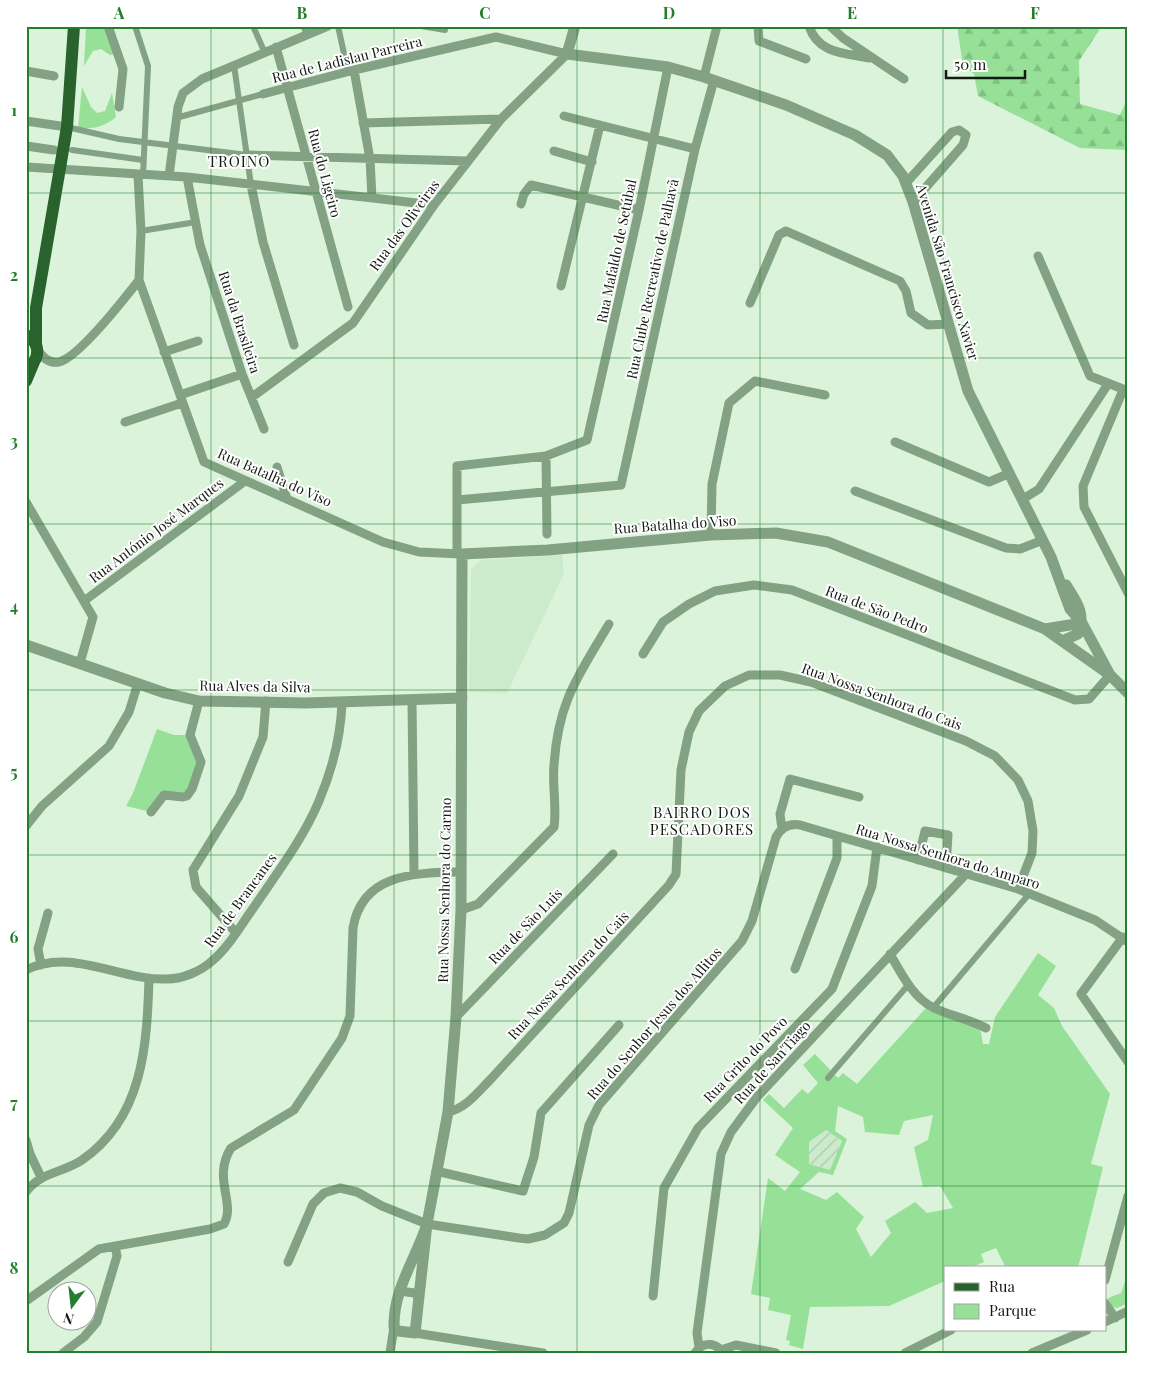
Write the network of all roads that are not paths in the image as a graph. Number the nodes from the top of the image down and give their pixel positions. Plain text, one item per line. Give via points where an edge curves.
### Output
1 (74, 26) edge
2 (108, 26) edge
3 (135, 26) edge
4 (253, 26) edge
5 (328, 26) edge
6 (338, 26) edge
7 (421, 26) edge
8 (575, 26) edge
9 (717, 26) edge
10 (758, 26) edge
11 (810, 26) edge
12 (830, 26) edge
13 (305, 30) edge
14 (445, 30) dead end
15 (276, 47) junction
16 (264, 52) junction
17 (567, 54) junction
18 (806, 59) dead end
19 (875, 59) junction
20 (234, 65) junction
21 (668, 68) junction
22 (26, 70) edge
23 (351, 71) junction
24 (54, 76) dead end
25 (709, 78) junction
26 (904, 79) dead end
27 (288, 88) junction
28 (263, 94) joint
29 (240, 101) junction
30 (119, 107) dead end
31 (564, 116) dead end
32 (176, 118) junction
33 (501, 119) junction
34 (26, 120) edge
35 (363, 123) junction
36 (600, 125) junction
37 (67, 127) junction
38 (654, 138) junction
39 (144, 141) junction
40 (26, 146) edge
41 (172, 146) junction
42 (695, 149) junction
43 (54, 150) dead end
44 (72, 150) dead end
45 (554, 151) dead end
46 (247, 155) junction
47 (306, 158) junction
48 (370, 159) junction
49 (143, 160) junction
50 (468, 161) junction
51 (592, 162) junction
52 (26, 167) edge
53 (60, 169) junction
54 (141, 175) junction
55 (169, 176) junction
56 (187, 177) junction
57 (906, 182) junction
58 (251, 185) junction
59 (316, 192) junction
60 (583, 196) junction
61 (372, 198) junction
62 (913, 202) junction
63 (521, 204) dead end
64 (434, 205) junction
65 (639, 210) junction
66 (196, 222) junction
67 (140, 231) junction
68 (1038, 256) dead end
69 (139, 280) junction
70 (561, 286) dead end
71 (750, 303) dead end
72 (348, 307) dead end
73 (36, 308) junction
74 (948, 324) junction
75 (26, 325) edge
76 (198, 342) dead end
77 (294, 345) dead end
78 (32, 351) edge
79 (164, 352) junction
80 (242, 374) junction
81 (26, 381) edge
82 (1108, 384) junction
83 (1125, 390) edge
84 (825, 395) dead end
85 (252, 397) junction
86 (181, 399) junction
87 (125, 422) dead end
88 (264, 430) dead end
89 (895, 442) dead end
90 (546, 456) junction
91 (277, 467) dead end
92 (1010, 473) junction
93 (245, 481) junction
94 (855, 491) dead end
95 (547, 494) junction
96 (1023, 498) junction
97 (287, 499) junction
98 (457, 500) junction
99 (26, 502) edge
100 (547, 534) dead end
101 (711, 534) junction
102 (1043, 540) junction
103 (459, 554) junction
104 (1128, 593) edge
105 (84, 601) junction
106 (1082, 623) junction
107 (609, 624) dead end
108 (1045, 629) junction
109 (1062, 640) junction
110 (26, 645) edge
111 (643, 654) dead end
112 (80, 663) junction
113 (1110, 676) junction
114 (138, 683) junction
115 (1128, 692) edge
116 (462, 698) junction
117 (412, 700) junction
118 (199, 701) junction
119 (266, 701) junction
120 (342, 702) junction
121 (859, 797) dead end
122 (151, 812) dead end
123 (26, 826) edge
124 (782, 829) junction
125 (837, 836) junction
126 (877, 847) junction
127 (613, 854) dead end
128 (918, 860) junction
129 (946, 868) junction
130 (461, 872) junction
131 (414, 873) junction
132 (966, 874) junction
133 (1018, 889) junction
134 (1029, 894) junction
135 (461, 910) junction
136 (48, 913) dead end
137 (236, 933) junction
138 (1125, 940) edge
139 (890, 954) junction
140 (41, 965) junction
141 (795, 969) dead end
142 (26, 970) edge
143 (149, 978) junction
144 (909, 984) junction
145 (933, 1008) junction
146 (456, 1018) junction
147 (619, 1025) dead end
148 (986, 1028) dead end
149 (1128, 1062) edge
150 (828, 1078) dead end
151 (448, 1112) junction
152 (26, 1140) edge
153 (436, 1171) junction
154 (41, 1177) junction
155 (26, 1192) edge
156 (1128, 1196) edge
157 (427, 1224) junction
158 (115, 1246) junction
159 (288, 1262) dead end
160 (1106, 1276) edge
161 (399, 1291) junction
162 (653, 1296) dead end
163 (418, 1298) junction
164 (26, 1301) edge
165 (1106, 1304) edge
166 (1128, 1311) edge
167 (1115, 1318) junction
168 (1106, 1322) edge
169 (404, 1331) junction
170 (947, 1332) edge
171 (1082, 1332) edge
172 (479, 1343) junction
173 (697, 1350) edge
174 (722, 1351) edge
175 (532, 1352) edge
176 (63, 1353) edge
177 (390, 1353) edge
178 (478, 1353) edge
179 (543, 1353) edge
180 (776, 1353) edge
181 (905, 1353) edge
182 (1032, 1353) edge

1 - 37 main road
2 - 30 street via 123,70
3 - 39 street via 148,66
4 - 16 street
5 - 13 street
6 - 23 street
7 - 14 street
8 - 17 street
9 - 25 street, Rua Clube Recreativo de Palhavã
10 - 18 street via 759,40
11 - 19 street via 822,45 832,52
12 - 19 street
13 - 15 street
15 - 16 street
15 - 27 street, Rua do Ligeiro
16 - 20 street
17 - 21 street, Avenida São Francisco Xavier
17 - 23 street, Rua de Ladislau Parreira via 496,38
17 - 33 street, Rua das Oliveiras
19 - 26 street
20 - 29 street
20 - 32 street via 202,79 183,93
21 - 25 street, Avenida São Francisco Xavier
21 - 38 street, Rua Mafaldo de Setúbal
22 - 24 street
23 - 27 street, Rua de Ladislau Parreira
23 - 35 street
25 - 42 street, Rua Clube Recreativo de Palhavã
25 - 57 street, Avenida São Francisco Xavier via 786,105 855,135 887,155
27 - 28 street, Rua de Ladislau Parreira
27 - 47 street, Rua do Ligeiro
28 - 29 street
29 - 32 street
29 - 46 street
31 - 36 street
32 - 41 street
33 - 35 street
33 - 50 street, Rua das Oliveiras
34 - 37 street
35 - 48 street
36 - 38 street
36 - 51 street
37 - 39 street via 119,139
37 - 53 main road
38 - 42 street
38 - 65 street, Rua Mafaldo de Setúbal
39 - 41 street
39 - 49 street
40 - 43 street
41 - 46 street
41 - 55 street
42 - 95 street, Rua Clube Recreativo de Palhavã via 621,485
44 - 49 street
45 - 51 street
46 - 47 street
46 - 58 street
47 - 48 street
47 - 59 street, Rua do Ligeiro
48 - 50 street
48 - 61 street
49 - 54 street
50 - 64 street, Rua das Oliveiras
51 - 60 street
52 - 53 street
53 - 54 street
53 - 73 main road
54 - 55 street
54 - 67 street
55 - 56 street
56 - 58 street
56 - 66 street, Rua da Brasileira
57 - 62 street, Avenida São Francisco Xavier
57 - 62 street via 952,132 959,130 966,135 963,145
58 - 59 street
58 - 77 street via 263,242
59 - 61 street
59 - 72 street, Rua do Ligeiro
60 - 63 street via 530,184
60 - 65 street
60 - 70 street
61 - 64 street
62 - 74 street, Avenida São Francisco Xavier
64 - 85 street, Rua das Oliveiras via 353,323
65 - 90 street, Rua Mafaldo de Setúbal via 587,440
66 - 67 street
66 - 80 street, Rua da Brasileira via 200,245
67 - 69 street
68 - 82 street via 1090,376
69 - 78 street via 101,327 65,359 51,362
69 - 79 street
71 - 74 street via 779,235 786,231 900,281 911,313 928,325
73 - 75 main road
73 - 78 main road
74 - 92 street, Avenida São Francisco Xavier via 968,391
76 - 79 street
78 - 81 main road
79 - 86 street
80 - 85 street, Rua da Brasileira
80 - 86 street
82 - 83 street
82 - 96 street via 1039,489
83 - 104 street via 1083,486 1084,507
84 - 101 street via 755,381 729,402 712,484
85 - 88 street, Rua da Brasileira
86 - 87 street
86 - 93 street, Rua Batalha do Viso via 204,462
89 - 92 street via 989,482
90 - 95 street
90 - 98 street via 457,466
91 - 97 street
92 - 96 street, Avenida São Francisco Xavier
93 - 97 street, Rua Batalha do Viso
93 - 105 street, Rua António José Marques
94 - 102 street via 1006,548 1020,549
95 - 98 street
95 - 100 street
96 - 102 street, Avenida São Francisco Xavier
97 - 103 street, Rua Batalha do Viso via 383,542 419,552
98 - 103 street
99 - 105 street
101 - 103 street, Rua Batalha do Viso via 548,550
101 - 108 street, Rua Batalha do Viso via 776,533 828,542
102 - 106 street, Avenida São Francisco Xavier via 1080,607
103 - 116 street, Rua Nossa Senhora do Carmo
105 - 112 street via 92,617
106 - 108 street
106 - 109 street via 1078,634
106 - 113 street, Avenida São Francisco Xavier
107 - 135 street via 566,700 555,745 552,830 478,904
108 - 109 street, Rua Batalha do Viso
109 - 113 street, Rua Batalha do Viso
110 - 112 street, Rua Alves da Silva
111 - 113 street, Rua de São Pedro via 663,622 688,604 715,592 754,585 792,590 1075,700 1089,699
112 - 114 street, Rua Alves da Silva
113 - 115 street, Rua Batalha do Viso
114 - 118 street, Rua Alves da Silva
114 - 123 street via 129,712 109,746 42,806
116 - 117 street, Rua Alves da Silva
116 - 130 street, Rua Nossa Senhora do Carmo
117 - 120 street, Rua Alves da Silva
117 - 131 street
118 - 119 street, Rua Alves da Silva
118 - 122 street via 190,735 201,762 192,789 183,797 164,795
119 - 120 street, Rua Alves da Silva
119 - 137 street via 263,737 239,796 193,870 196,887
120 - 137 street, Rua de Brancanes via 332,763 312,818
121 - 124 street, Rua do Senhor Jesus dos Aflitos via 790,779 780,814
124 - 125 street, Rua Nossa Senhora do Amparo via 795,824
124 - 157 street, Rua do Senhor Jesus dos Aflitos via 774,842 752,921 742,941 599,1105 589,1125 573,1203 564,1222 546,1235 528,1239
125 - 126 street, Rua Nossa Senhora do Amparo
125 - 141 street via 837,858
126 - 128 street, Rua Nossa Senhora do Amparo
126 - 162 street, Rua Grito do Povo via 872,886 832,989 698,1128 664,1188
127 - 146 street, Rua de São Luis
128 - 129 street, Rua Nossa Senhora do Amparo
128 - 129 street via 925,831 948,835
129 - 132 street, Rua Nossa Senhora do Amparo
130 - 131 street
130 - 135 street, Rua Nossa Senhora do Carmo
131 - 158 street via 380,886 370,893 358,911 352,938 351,1004 347,1028 294,1110 231,1148 222,1174 228,1211 224,1224
132 - 133 street, Rua Nossa Senhora do Amparo
132 - 139 street, Rua de San'Tiago
133 - 134 street, Rua Nossa Senhora do Amparo
133 - 151 street, Rua Nossa Senhora do Cais via 1032,853 1033,831 1028,801 1018,780 995,756 966,741 811,682 780,675 749,675 725,686 698,711 688,732 681,770 676,874 669,885 468,1103
134 - 138 street, Rua Nossa Senhora do Amparo via 1095,920
134 - 145 street
135 - 146 street, Rua Nossa Senhora do Carmo
136 - 140 street via 38,949
137 - 143 street, Rua de Brancanes via 212,962 198,970 168,979
138 - 149 street via 1081,994
139 - 144 street
139 - 173 street, Rua de San'Tiago via 756,1097 731,1132 721,1154
140 - 142 street, Rua de Brancanes
140 - 143 street, Rua de Brancanes via 77,963
143 - 154 street via 143,1066 124,1114 96,1150 77,1163
144 - 145 street
144 - 150 street
145 - 148 street
146 - 151 street, Rua Nossa Senhora do Carmo
147 - 153 street via 541,1113 534,1156 523,1191
151 - 153 street, Rua Nossa Senhora do Carmo
152 - 154 street
153 - 157 street, Rua Nossa Senhora do Carmo
154 - 155 street
156 - 160 street
157 - 159 street, Rua do Senhor Jesus dos Aflitos via 357,1192 340,1188 324,1193 313,1204
157 - 161 street
157 - 163 street
158 - 164 street via 91,1253
158 - 176 street via 117,1256 97,1322
161 - 163 street via 414,1293
161 - 169 street via 394,1313
163 - 169 street
165 - 167 street
166 - 167 street
167 - 168 street
169 - 172 street
169 - 177 street via 393,1343
170 - 181 street
171 - 182 street
172 - 175 street
172 - 178 street
173 - 174 street via 713,1344
174 - 180 street via 736,1345
175 - 179 street

